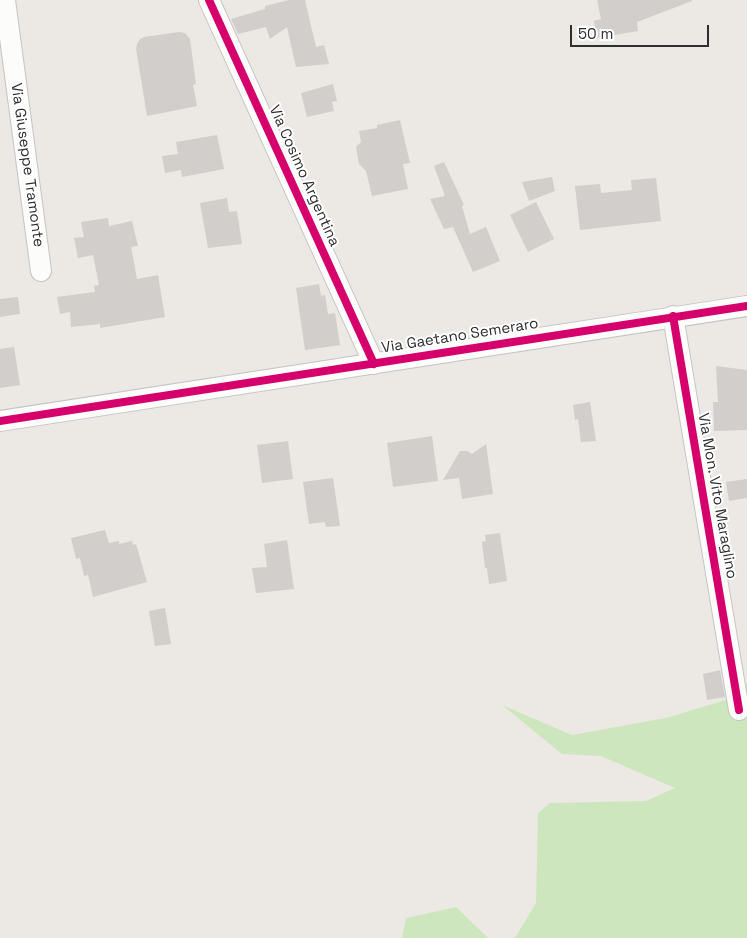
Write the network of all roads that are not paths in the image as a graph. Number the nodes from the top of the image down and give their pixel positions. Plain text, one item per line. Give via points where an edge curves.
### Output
1 (4, 0) edge
2 (209, 0) edge
3 (41, 271) dead end
4 (747, 306) edge
5 (673, 316) junction
6 (374, 364) junction
7 (0, 420) edge
8 (740, 710) dead end

1 - 3 street, Via Giuseppe Tramonte
2 - 6 street, Via Cosimo Argentina
4 - 5 street, Via Gaetano Semeraro
5 - 6 street, Via Gaetano Semeraro
5 - 8 street, Via Mon. Vito Maraglino
6 - 7 street, Via Gaetano Semeraro

